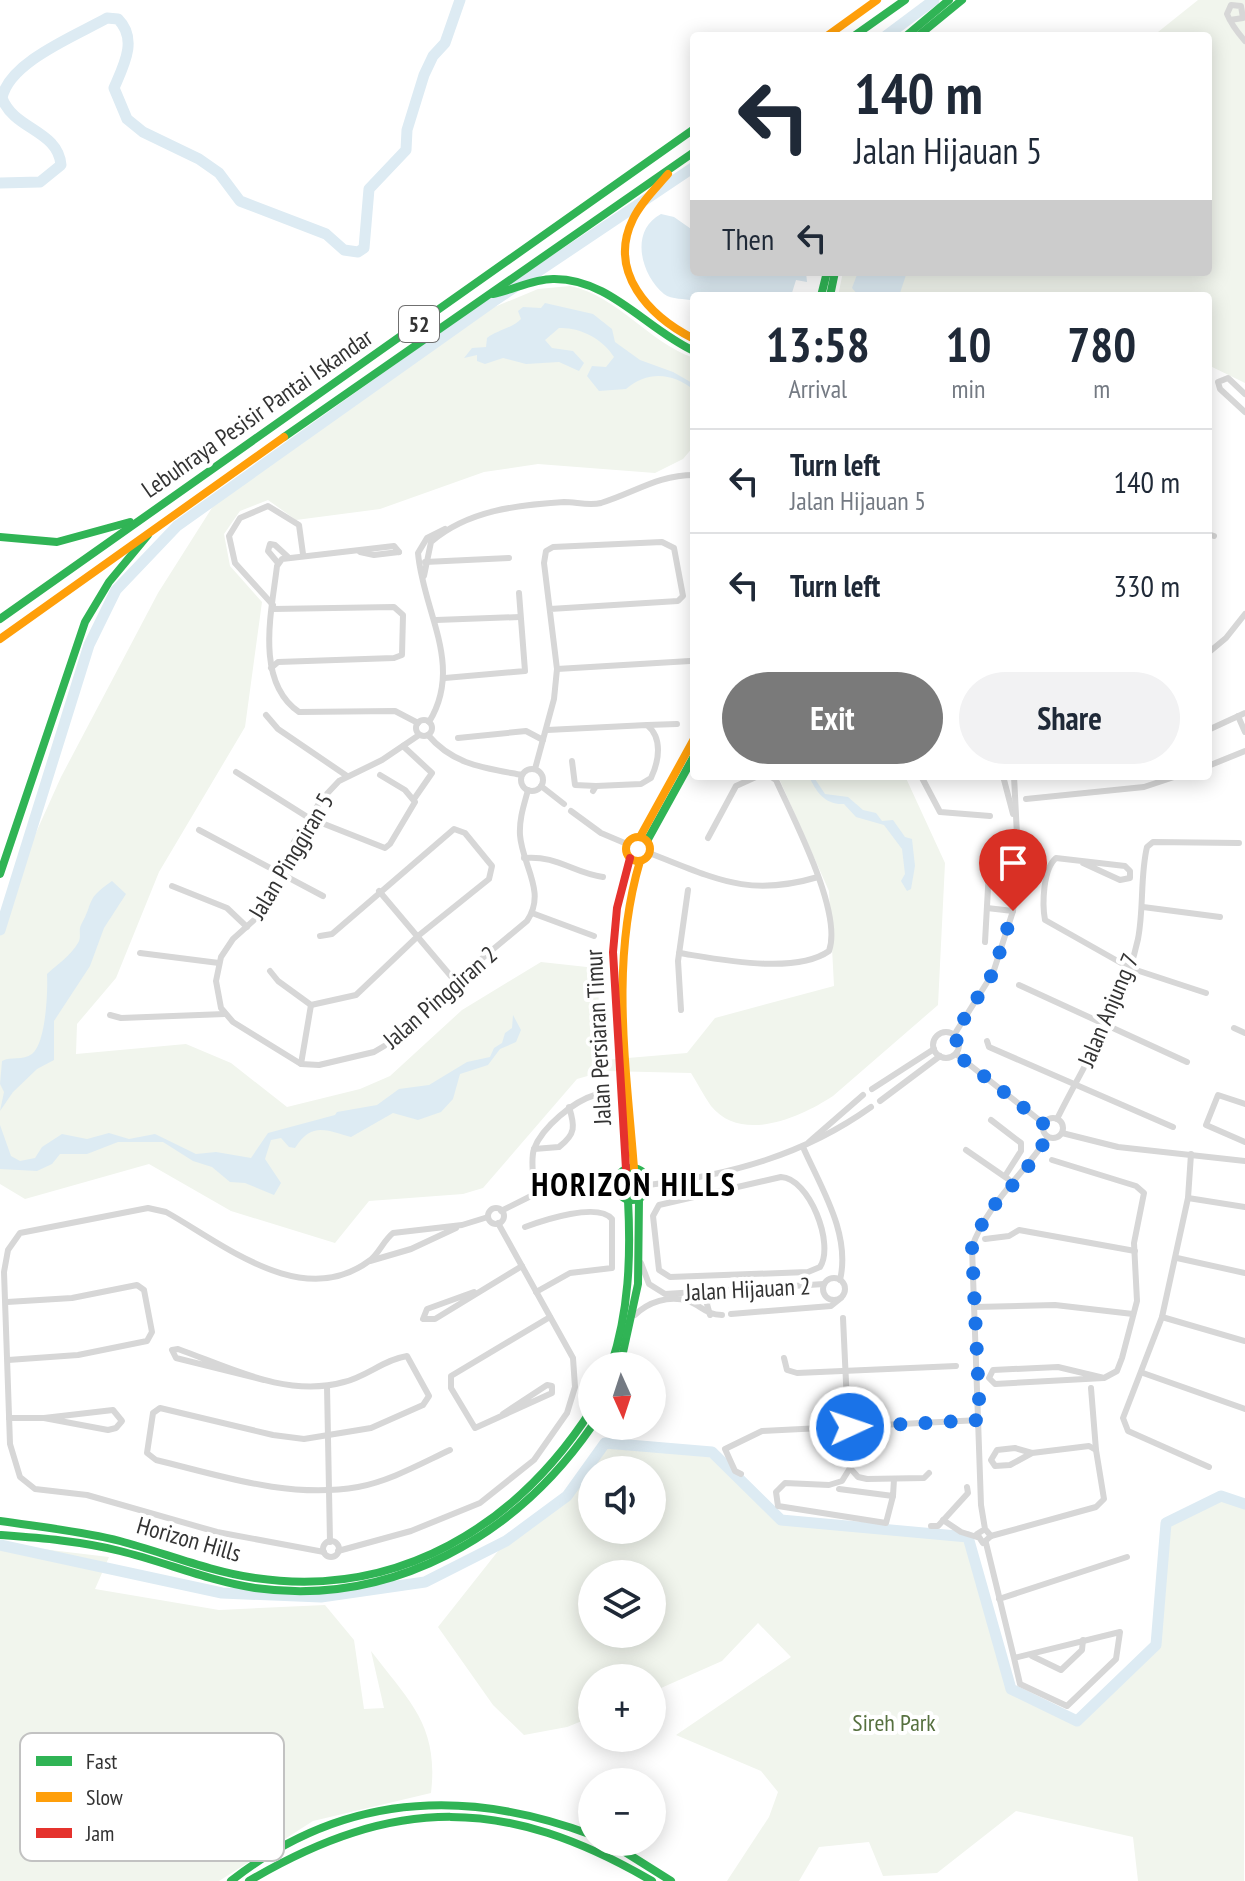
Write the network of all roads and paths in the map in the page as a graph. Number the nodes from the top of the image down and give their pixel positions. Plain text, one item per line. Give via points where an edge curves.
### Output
1 (877, 0) edge
2 (905, 0) edge
3 (949, 0) edge
4 (962, 0) edge
5 (1240, 3) edge
6 (1228, 4) edge
7 (1230, 20) junction
8 (1241, 21) junction
9 (1245, 29) edge
10 (833, 32) edge
11 (860, 32) edge
12 (911, 32) edge
13 (923, 32) edge
14 (1245, 41) edge
15 (690, 132) edge
16 (690, 155) edge
17 (681, 161) junction
18 (487, 295) junction
19 (690, 336) edge
20 (690, 349) edge
21 (1245, 394) edge
22 (1245, 412) edge
23 (690, 475) edge
24 (144, 518) junction
25 (453, 528) junction
26 (152, 529) junction
27 (0, 537) edge
28 (355, 550) junction
29 (303, 554) junction
30 (288, 557) junction
31 (509, 558) dead end
32 (425, 562) junction
33 (278, 564) junction
34 (424, 576) junction
35 (519, 593) dead end
36 (273, 607) junction
37 (550, 609) junction
38 (1245, 614) edge
39 (520, 617) junction
40 (0, 619) edge
41 (436, 620) junction
42 (0, 639) edge
43 (1212, 650) edge
44 (690, 661) dead end
45 (271, 668) junction
46 (557, 669) junction
47 (445, 678) junction
48 (266, 715) dead end
49 (1241, 715) edge
50 (429, 722) junction
51 (418, 723) junction
52 (677, 724) dead end
53 (647, 725) junction
54 (1212, 728) edge
55 (547, 730) junction
56 (1245, 732) edge
57 (419, 735) junction
58 (428, 735) junction
59 (458, 738) dead end
60 (543, 740) junction
61 (403, 746) junction
62 (690, 747) edge
63 (1245, 751) edge
64 (572, 761) dead end
65 (690, 763) edge
66 (1212, 764) edge
67 (535, 769) junction
68 (236, 772) dead end
69 (380, 775) dead end
70 (522, 775) junction
71 (347, 776) junction
72 (749, 780) edge
73 (776, 780) edge
74 (923, 780) edge
75 (1004, 780) edge
76 (1014, 780) edge
77 (1165, 780) edge
78 (541, 786) junction
79 (528, 790) junction
80 (414, 799) junction
81 (1026, 799) dead end
82 (564, 804) dead end
83 (571, 811) dead end
84 (990, 816) dead end
85 (1014, 817) junction
86 (309, 818) junction
87 (199, 830) dead end
88 (708, 838) dead end
89 (644, 839) junction
90 (1239, 843) dead end
91 (627, 844) junction
92 (649, 853) junction
93 (524, 858) junction
94 (635, 860) junction
95 (1083, 863) junction
96 (989, 870) dead end
97 (282, 872) junction
98 (0, 874) edge
99 (603, 877) dead end
100 (818, 877) junction
101 (172, 886) dead end
102 (688, 890) dead end
103 (379, 891) junction
104 (323, 896) dead end
105 (1143, 907) junction
106 (987, 908) junction
107 (1013, 911) junction
108 (532, 913) junction
109 (1220, 917) dead end
110 (247, 927) junction
111 (320, 936) dead end
112 (418, 936) junction
113 (594, 936) dead end
114 (985, 942) dead end
115 (140, 953) dead end
116 (679, 953) junction
117 (219, 963) junction
118 (1130, 968) junction
119 (270, 971) dead end
120 (455, 981) junction
121 (1019, 985) dead end
122 (1206, 993) dead end
123 (311, 1005) junction
124 (681, 1010) dead end
125 (225, 1014) junction
126 (110, 1015) dead end
127 (1105, 1027) junction
128 (1234, 1028) dead end
129 (1245, 1033) edge
130 (954, 1035) junction
131 (987, 1041) dead end
132 (934, 1049) junction
133 (956, 1054) junction
134 (940, 1056) junction
135 (1187, 1062) dead end
136 (301, 1064) junction
137 (1075, 1086) junction
138 (872, 1089) dead end
139 (595, 1095) dead end
140 (863, 1095) dead end
141 (880, 1101) dead end
142 (1245, 1104) edge
143 (569, 1107) junction
144 (871, 1107) dead end
145 (1057, 1119) junction
146 (991, 1120) dead end
147 (1043, 1123) junction
148 (1173, 1127) dead end
149 (1062, 1133) junction
150 (1048, 1137) junction
151 (1245, 1142) edge
152 (803, 1147) junction
153 (534, 1149) junction
154 (966, 1150) dead end
155 (1191, 1154) junction
156 (1052, 1160) dead end
157 (1245, 1161) edge
158 (630, 1168) junction
159 (1005, 1176) junction
160 (648, 1185) junction
161 (1013, 1185) junction
162 (820, 1186) junction
163 (616, 1188) junction
164 (560, 1192) dead end
165 (570, 1192) dead end
166 (803, 1192) junction
167 (535, 1194) junction
168 (1188, 1198) junction
169 (639, 1199) junction
170 (628, 1200) junction
171 (1245, 1207) edge
172 (501, 1211) junction
173 (488, 1217) junction
174 (498, 1223) junction
175 (462, 1225) junction
176 (525, 1227) dead end
177 (985, 1239) dead end
178 (1135, 1251) junction
179 (1177, 1258) junction
180 (370, 1261) junction
181 (641, 1263) junction
182 (522, 1266) junction
183 (1245, 1273) edge
184 (750, 1275) junction
185 (840, 1280) junction
186 (824, 1284) junction
187 (751, 1291) junction
188 (474, 1292) junction
189 (536, 1292) junction
190 (712, 1293) junction
191 (841, 1298) junction
192 (7, 1302) junction
193 (975, 1307) junction
194 (731, 1314) dead end
195 (1133, 1314) junction
196 (635, 1315) junction
197 (710, 1315) junction
198 (722, 1315) dead end
199 (550, 1317) junction
200 (1162, 1317) junction
201 (843, 1318) dead end
202 (1245, 1341) edge
203 (615, 1352) edge
204 (624, 1352) edge
205 (784, 1358) dead end
206 (8, 1360) junction
207 (956, 1366) dead end
208 (1058, 1367) junction
209 (1033, 1368) junction
210 (846, 1371) junction
211 (1143, 1373) junction
212 (1104, 1378) junction
213 (264, 1380) junction
214 (1057, 1381) junction
215 (1034, 1382) junction
216 (327, 1386) junction
217 (1091, 1388) dead end
218 (1245, 1409) edge
219 (503, 1414) junction
220 (9, 1418) junction
221 (44, 1418) junction
222 (980, 1420) junction
223 (850, 1427) junction
224 (578, 1431) edge
225 (329, 1437) junction
226 (581, 1440) edge
227 (450, 1450) dead end
228 (1096, 1450) junction
229 (1032, 1453) junction
230 (1209, 1467) dead end
231 (850, 1468) junction
232 (929, 1473) dead end
233 (741, 1474) dead end
234 (894, 1479) junction
235 (967, 1487) dead end
236 (839, 1489) dead end
237 (329, 1490) junction
238 (893, 1496) junction
239 (943, 1520) junction
240 (0, 1521) edge
241 (931, 1526) dead end
242 (985, 1529) junction
243 (0, 1535) edge
244 (991, 1536) junction
245 (977, 1537) junction
246 (330, 1542) junction
247 (986, 1543) junction
248 (338, 1551) junction
249 (324, 1552) junction
250 (1127, 1557) dead end
251 (999, 1599) junction
252 (1083, 1640) junction
253 (1032, 1656) junction
254 (1014, 1658) junction
255 (578, 1830) edge
256 (284, 1848) edge
257 (631, 1856) edge
258 (284, 1858) edge
259 (263, 1861) edge
260 (279, 1861) edge
261 (231, 1881) edge
262 (249, 1881) edge
263 (652, 1881) edge
264 (671, 1881) edge

1 - 10 main road
2 - 11 main road
3 - 12 main road
4 - 13 main road
5 - 6 street
5 - 8 street
6 - 7 street
7 - 8 street
7 - 14 street
8 - 9 street
15 - 24 main road, Lebuhraya Pesisir Pantai Iskandar / 52
16 - 17 main road, Lebuhraya Pesisir Pantai Iskandar / 52
17 - 18 main road, Lebuhraya Pesisir Pantai Iskandar / 52
17 - 19 main road via 632,219 625,261 644,302
18 - 20 main road via 543,280 586,283
18 - 26 main road, Lebuhraya Pesisir Pantai Iskandar / 52
21 - 22 street via 1228,378 1218,382
23 - 25 street via 666,476 599,503 504,507
24 - 27 main road via 70,541
24 - 40 main road, Lebuhraya Pesisir Pantai Iskandar / 52
25 - 32 street via 431,542
25 - 34 street via 434,533 421,544
26 - 42 main road, Lebuhraya Pesisir Pantai Iskandar / 52
26 - 98 main road via 85,622
28 - 28 street via 394,546 399,549 397,554 374,555
28 - 29 street
29 - 30 street
29 - 36 street via 299,525 268,506 240,518 229,536 235,563
30 - 33 street
30 - 33 street via 270,544 268,551
31 - 32 street
32 - 34 street
33 - 36 street
34 - 41 street
35 - 39 street
36 - 45 street
36 - 45 street via 394,607 403,615 404,648 398,658 278,662
37 - 37 street via 544,554 553,547 672,545 683,585 678,601
37 - 46 street
38 - 43 street
39 - 41 street
39 - 47 street via 525,671
41 - 47 street
44 - 46 street
45 - 51 street via 299,712 395,711
46 - 55 street
47 - 50 street
48 - 71 street
49 - 54 street
49 - 56 street
50 - 51 street
50 - 58 street
51 - 57 street
52 - 53 street
53 - 55 street
53 - 64 street via 658,753 651,778 641,784 575,785
55 - 60 street
57 - 58 street
57 - 61 street, Jalan Pinggiran 5
58 - 70 street via 462,762
59 - 60 street via 526,731
60 - 67 street
61 - 71 street, Jalan Pinggiran 5
61 - 80 street via 432,773
62 - 89 main road
63 - 66 street
65 - 89 main road
67 - 70 street
67 - 78 street via 542,775
68 - 86 street
69 - 80 street
70 - 79 street via 521,784
71 - 86 street, Jalan Pinggiran 5
72 - 88 street via 736,786
73 - 100 street
74 - 84 street via 940,812
75 - 85 street
76 - 85 street
77 - 81 street via 1144,787
78 - 79 street
78 - 82 street
79 - 93 street via 521,816
80 - 86 street via 414,809 385,848
83 - 91 street
85 - 107 street via 1018,855
86 - 97 street, Jalan Pinggiran 5
87 - 97 street
89 - 91 main road
89 - 92 main road
90 - 105 street, Jalan Anjung 7 via 1153,842 1145,851
91 - 94 main road, Jalan Persiaran Timur
92 - 94 main road
92 - 100 street via 721,882 757,888
93 - 99 street via 544,856
93 - 108 street via 536,894
94 - 158 main road, Jalan Persiaran Timur via 617,908 613,952
95 - 95 street via 1125,866 1130,878 1120,880
95 - 118 street via 1061,858 1051,862 1045,920
96 - 106 street
97 - 104 street
97 - 110 street, Jalan Pinggiran 5 via 264,911
100 - 116 street via 831,939 824,954 758,964
101 - 110 street via 227,908
102 - 116 street
103 - 111 street via 332,934
103 - 112 street
103 - 112 street via 450,831 462,830 478,847 492,866 491,876
105 - 109 street
105 - 118 street, Jalan Anjung 7
106 - 107 street
106 - 114 street
107 - 130 street via 993,973
108 - 113 street
108 - 120 street, Jalan Pinggiran 2 via 518,931
110 - 117 street, Jalan Pinggiran 5
112 - 120 street
112 - 123 street via 356,995
115 - 117 street
116 - 124 street
117 - 125 street via 216,989
118 - 122 street
118 - 127 street, Jalan Anjung 7
119 - 123 street
120 - 136 street, Jalan Pinggiran 2 via 374,1052
121 - 127 street
123 - 136 street
125 - 126 street
125 - 136 street
127 - 135 street
127 - 137 street, Jalan Anjung 7
128 - 129 street
130 - 132 street via 941,1033
130 - 133 street
131 - 137 street
132 - 134 street
132 - 138 street
133 - 134 street
133 - 147 street
134 - 141 street
137 - 145 street, Jalan Anjung 7
137 - 148 street
139 - 143 street
140 - 152 street
142 - 151 street via 1215,1097 1206,1127
143 - 153 street
143 - 153 street via 573,1133 559,1147
144 - 152 street
145 - 147 street
145 - 149 street
146 - 159 street via 1021,1143
147 - 150 street
149 - 150 street
149 - 155 street via 1118,1147
150 - 161 street
152 - 160 street via 721,1173
152 - 162 street
153 - 167 street
154 - 159 street
155 - 157 street
155 - 168 street
156 - 178 street via 1144,1193
158 - 160 main road via 646,1176
158 - 163 main road via 616,1178
159 - 161 street
160 - 169 main road
161 - 193 street via 987,1213 972,1247
162 - 166 street
162 - 185 street via 842,1243
163 - 165 street
163 - 170 main road
164 - 167 street
166 - 184 street via 817,1220 824,1261 815,1271
166 - 184 street via 790,1177 781,1177 659,1205 653,1216 659,1270 670,1277
167 - 172 street
168 - 171 street
168 - 179 street
169 - 170 main road
169 - 181 main road
170 - 203 main road via 629,1282
172 - 173 street via 492,1209
172 - 174 street
173 - 174 street
173 - 175 street
174 - 182 street
175 - 180 street
175 - 180 street via 393,1233
176 - 189 street via 555,1215 602,1213 612,1219 612,1268 570,1273
177 - 178 street via 1019,1230
178 - 195 street
179 - 183 street
179 - 200 street
180 - 192 street via 332,1276 282,1274 245,1261 177,1218 148,1208 20,1233 5,1260
181 - 190 street, Jalan Hijauan 2 via 649,1284 665,1294
181 - 196 main road
182 - 188 street
182 - 189 street
184 - 187 street
185 - 186 street
185 - 191 street via 846,1289
186 - 187 street, Jalan Hijauan 2
186 - 191 street via 827,1298
187 - 190 street, Jalan Hijauan 2
188 - 188 street via 435,1319 423,1319 427,1309
189 - 199 street
190 - 197 street
191 - 194 street, Jalan Hijauan 2 via 831,1306
192 - 206 street
192 - 206 street via 72,1298 132,1284 144,1290 152,1332 147,1341 78,1355
193 - 195 street via 1055,1305
193 - 222 street
195 - 212 street via 1117,1371
196 - 197 street, Jalan Hijauan 2 via 654,1301 684,1300
196 - 204 main road
197 - 198 street, Jalan Hijauan 2
199 - 219 street via 451,1376 451,1388 475,1428
199 - 248 street via 573,1358 575,1387 567,1413 534,1460 480,1503 411,1531
200 - 202 street
200 - 211 street
201 - 210 street
205 - 210 street via 792,1373
206 - 220 street
207 - 210 street
208 - 209 street
208 - 212 street
208 - 214 street
209 - 215 street
209 - 215 street via 993,1370 989,1376 995,1384
210 - 223 street
211 - 218 street
211 - 230 street via 1124,1412 1124,1426
212 - 214 street
213 - 213 street via 178,1349 172,1350 176,1358
213 - 216 street
214 - 215 street
216 - 225 street
216 - 225 street via 407,1356 428,1392 426,1401 371,1428
217 - 228 street
219 - 219 street via 552,1393 553,1388 547,1385
220 - 221 street
220 - 249 street via 13,1462 20,1477 35,1489 87,1495 217,1532
221 - 221 street via 108,1430 122,1421 113,1410
222 - 223 street
222 - 242 street
223 - 231 street
223 - 233 street via 762,1431 725,1449 733,1469
224 - 240 main road, Horizon Hills via 559,1460 506,1510 463,1540 411,1563 349,1579 276,1581 218,1572 117,1540
225 - 237 street
225 - 237 street via 273,1435 160,1408 153,1413 146,1448 151,1458 264,1486
226 - 243 main road, Horizon Hills via 511,1516 467,1547 413,1572 348,1588 259,1588 215,1581 118,1550
227 - 237 street via 392,1477
228 - 229 street via 1084,1445
228 - 244 street via 1105,1494 1100,1505
229 - 229 street via 1002,1467 991,1460 997,1450 1006,1448
231 - 234 street via 858,1477
231 - 238 street via 842,1481 785,1483 775,1496 782,1509 885,1523
232 - 234 street via 924,1478
234 - 238 street
235 - 239 street via 968,1493
236 - 238 street
237 - 246 street
239 - 241 street
239 - 245 street
242 - 244 street
242 - 245 street
244 - 247 street
245 - 247 street
246 - 248 street
246 - 249 street
247 - 251 street
248 - 249 street via 332,1557
250 - 251 street
251 - 254 street
252 - 253 street
252 - 253 street via 1082,1650 1061,1670
252 - 254 street via 1120,1632 1116,1659 1067,1706 1020,1684
253 - 254 street
255 - 256 main road via 494,1807 405,1806 305,1835
257 - 264 main road
258 - 263 main road via 340,1833 407,1817 454,1814 496,1818 565,1836
259 - 261 main road
260 - 262 main road

